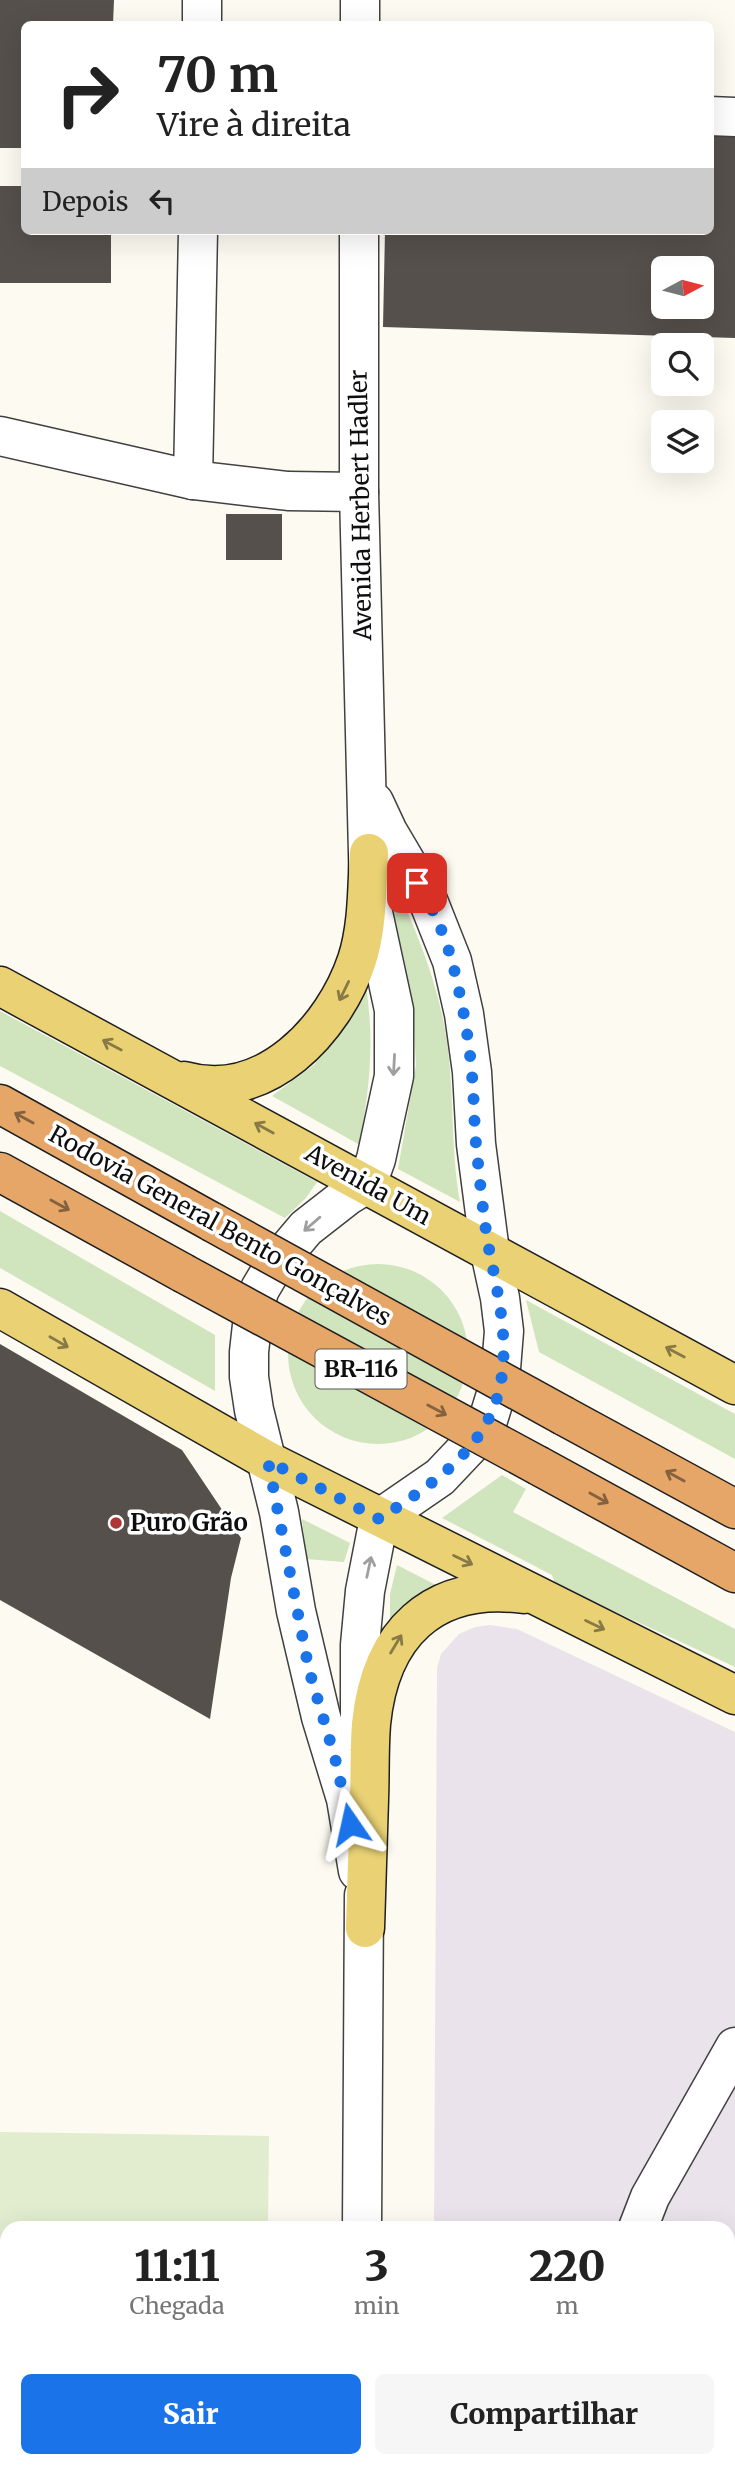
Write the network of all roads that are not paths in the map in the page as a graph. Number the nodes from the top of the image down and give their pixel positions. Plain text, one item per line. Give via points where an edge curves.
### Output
1 (202, 0) edge
2 (360, 0) edge
3 (202, 21) edge
4 (360, 21) edge
5 (714, 116) edge
6 (735, 117) edge
7 (198, 235) edge
8 (359, 235) edge
9 (0, 436) edge
10 (193, 480) junction
11 (359, 492) junction
12 (368, 780) junction
13 (369, 853) junction
14 (0, 986) edge
15 (172, 1077) junction
16 (0, 1104) edge
17 (0, 1172) edge
18 (367, 1184) junction
19 (490, 1252) junction
20 (0, 1308) edge
21 (735, 1385) edge
22 (268, 1461) junction
23 (735, 1509) edge
24 (379, 1519) junction
25 (735, 1573) edge
26 (534, 1595) junction
27 (735, 1695) edge
28 (365, 1928) junction
29 (735, 2047) edge
30 (362, 2221) edge
31 (641, 2221) edge

1 - 3 street
2 - 4 street
5 - 6 street
7 - 10 street
8 - 11 street, Avenida Herbert Hadler
9 - 10 street
10 - 11 street via 288,491
11 - 12 street, Avenida Herbert Hadler
12 - 13 street, Avenida Herbert Hadler
12 - 19 street, Avenida Herbert Hadler via 382,821 427,898 452,961 472,1072
13 -> 15 main road via 357,960 341,997 312,1037 280,1065 244,1079 209,1085
13 -> 18 street, Avenida Herbert Hadler via 370,909 390,987 396,1036 394,1076
15 -> 14 main road, Avenida Um
18 -> 15 main road, Avenida Um
23 -> 16 highway, Rodovia General Bento Gonçalves / BR-116, bridge
17 -> 25 highway, BR-116, bridge
18 - 19 main road, Avenida Um
18 -> 22 street via 306,1228 260,1289 250,1328 249,1377
21 -> 19 main road, Avenida Um
19 - 24 street, Avenida Herbert Hadler via 504,1331 500,1381 488,1420 440,1477
20 -> 22 main road
22 - 24 main road
22 - 28 street via 309,1670 346,1799
24 -> 26 main road
28 -> 24 street via 360,1645
26 -> 27 main road
28 -> 26 main road via 371,1722 396,1642 419,1615 456,1598 510,1592
28 - 30 street
29 - 31 street

